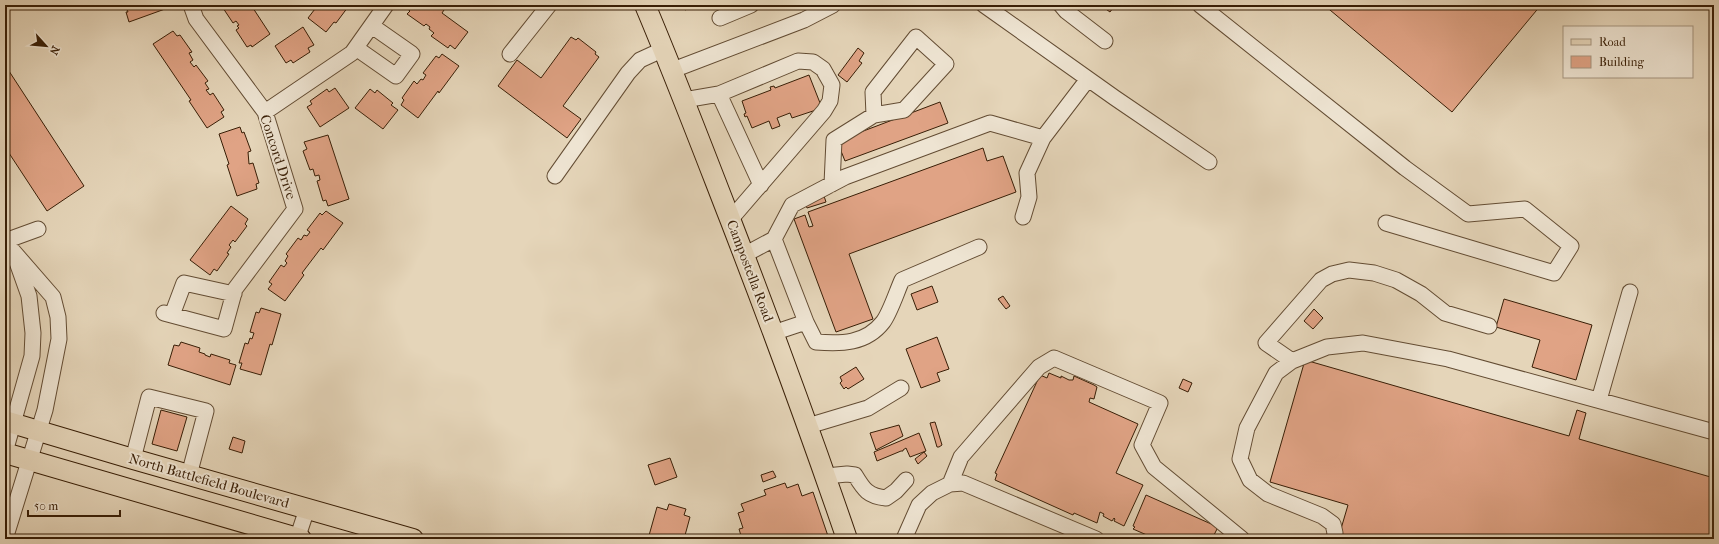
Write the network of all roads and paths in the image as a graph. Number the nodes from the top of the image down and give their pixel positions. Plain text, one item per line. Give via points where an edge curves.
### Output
1 (191, 5) edge
2 (386, 5) edge
3 (549, 5) edge
4 (645, 5) edge
5 (751, 5) edge
6 (833, 5) edge
7 (984, 5) edge
8 (1061, 5) edge
9 (1200, 5) edge
10 (818, 9) edge
11 (720, 18) dead end
12 (372, 26) junction
13 (1105, 42) dead end
14 (356, 48) junction
15 (664, 49) junction
16 (510, 54) dead end
17 (673, 70) junction
18 (1088, 79) junction
19 (719, 94) junction
20 (684, 100) junction
21 (264, 112) junction
22 (874, 115) junction
23 (1043, 138) junction
24 (1208, 162) dead end
25 (555, 176) dead end
26 (832, 184) junction
27 (760, 185) junction
28 (1023, 217) dead end
29 (730, 220) junction
30 (1386, 223) dead end
31 (38, 229) dead end
32 (774, 239) junction
33 (7, 243) edge
34 (979, 247) dead end
35 (744, 255) junction
36 (1630, 292) dead end
37 (234, 294) junction
38 (806, 322) junction
39 (1489, 326) dead end
40 (773, 333) junction
41 (1292, 361) junction
42 (901, 388) dead end
43 (1599, 400) junction
44 (10, 422) edge
45 (808, 426) junction
46 (38, 431) junction
47 (1714, 432) edge
48 (5, 453) edge
49 (133, 459) junction
50 (29, 460) junction
51 (189, 475) junction
52 (826, 476) junction
53 (906, 480) dead end
54 (950, 484) junction
55 (307, 509) junction
56 (5, 539) edge
57 (299, 539) edge
58 (413, 539) edge
59 (847, 539) edge
60 (904, 539) edge
61 (1096, 539) edge
62 (1242, 539) edge
63 (1334, 539) edge

1 - 21 street, Concord Drive via 196,19
2 - 12 street
3 - 16 street
4 - 15 main road, Campostella Road
5 - 11 street
6 - 10 street
7 - 18 street
8 - 13 street
9 - 30 street via 1405,168 1468,214 1525,209 1571,246 1554,272
10 - 17 street via 804,20
12 - 14 street
12 - 14 street via 412,54 396,76
14 - 21 street
15 - 17 main road, Campostella Road
15 - 25 street via 640,60 628,73
17 - 20 main road, Campostella Road
18 - 23 street
18 - 24 street
19 - 20 street
19 - 27 street
19 - 27 street via 798,61 813,62 823,69 832,85 830,101 824,111
20 - 29 main road, Campostella Road
21 - 37 street, Concord Drive via 295,209 235,289
22 - 22 street via 904,110 946,64 916,37 873,92
22 - 26 street via 834,140
23 - 26 street via 990,123 844,177
23 - 28 street via 1026,173 1028,197
26 - 32 street via 792,205
27 - 29 street
29 - 35 main road, Campostella Road
31 - 33 street
32 - 35 street
32 - 38 street
33 - 44 street via 29,296 33,334 32,356
33 - 46 street via 53,297 58,317 59,339 45,410
34 - 38 street via 902,280 884,321 869,336 840,344 816,342
35 - 40 main road, Campostella Road
36 - 43 street
37 - 37 street, Concord Drive via 224,329 168,314 184,283
38 - 40 street
39 - 41 street via 1445,313 1421,294 1396,280 1374,273 1349,270 1320,280 1266,343
40 - 45 main road, Campostella Road
41 - 43 street via 1327,347 1363,343 1448,358
41 - 63 street via 1276,373 1247,428 1240,459 1250,480 1268,494 1322,516 1333,524
42 - 45 street via 868,408
43 - 47 street
44 - 46 main road, North Battlefield Boulevard
44 - 48 street
45 - 52 main road, Campostella Road
46 - 49 main road, North Battlefield Boulevard
46 - 50 street
48 - 50 main road
49 - 51 main road, North Battlefield Boulevard
49 - 51 street via 149,396 206,411
50 - 56 street
50 - 57 main road
51 - 55 main road, North Battlefield Boulevard
52 - 53 street via 855,475 863,489 873,497 886,498
52 - 59 main road, Campostella Road
54 - 60 street via 932,493 919,505
54 - 61 street via 963,484
54 - 62 street via 961,457 1039,367 1054,358 1160,403 1142,445 1154,467
55 - 57 street
55 - 58 main road, North Battlefield Boulevard

